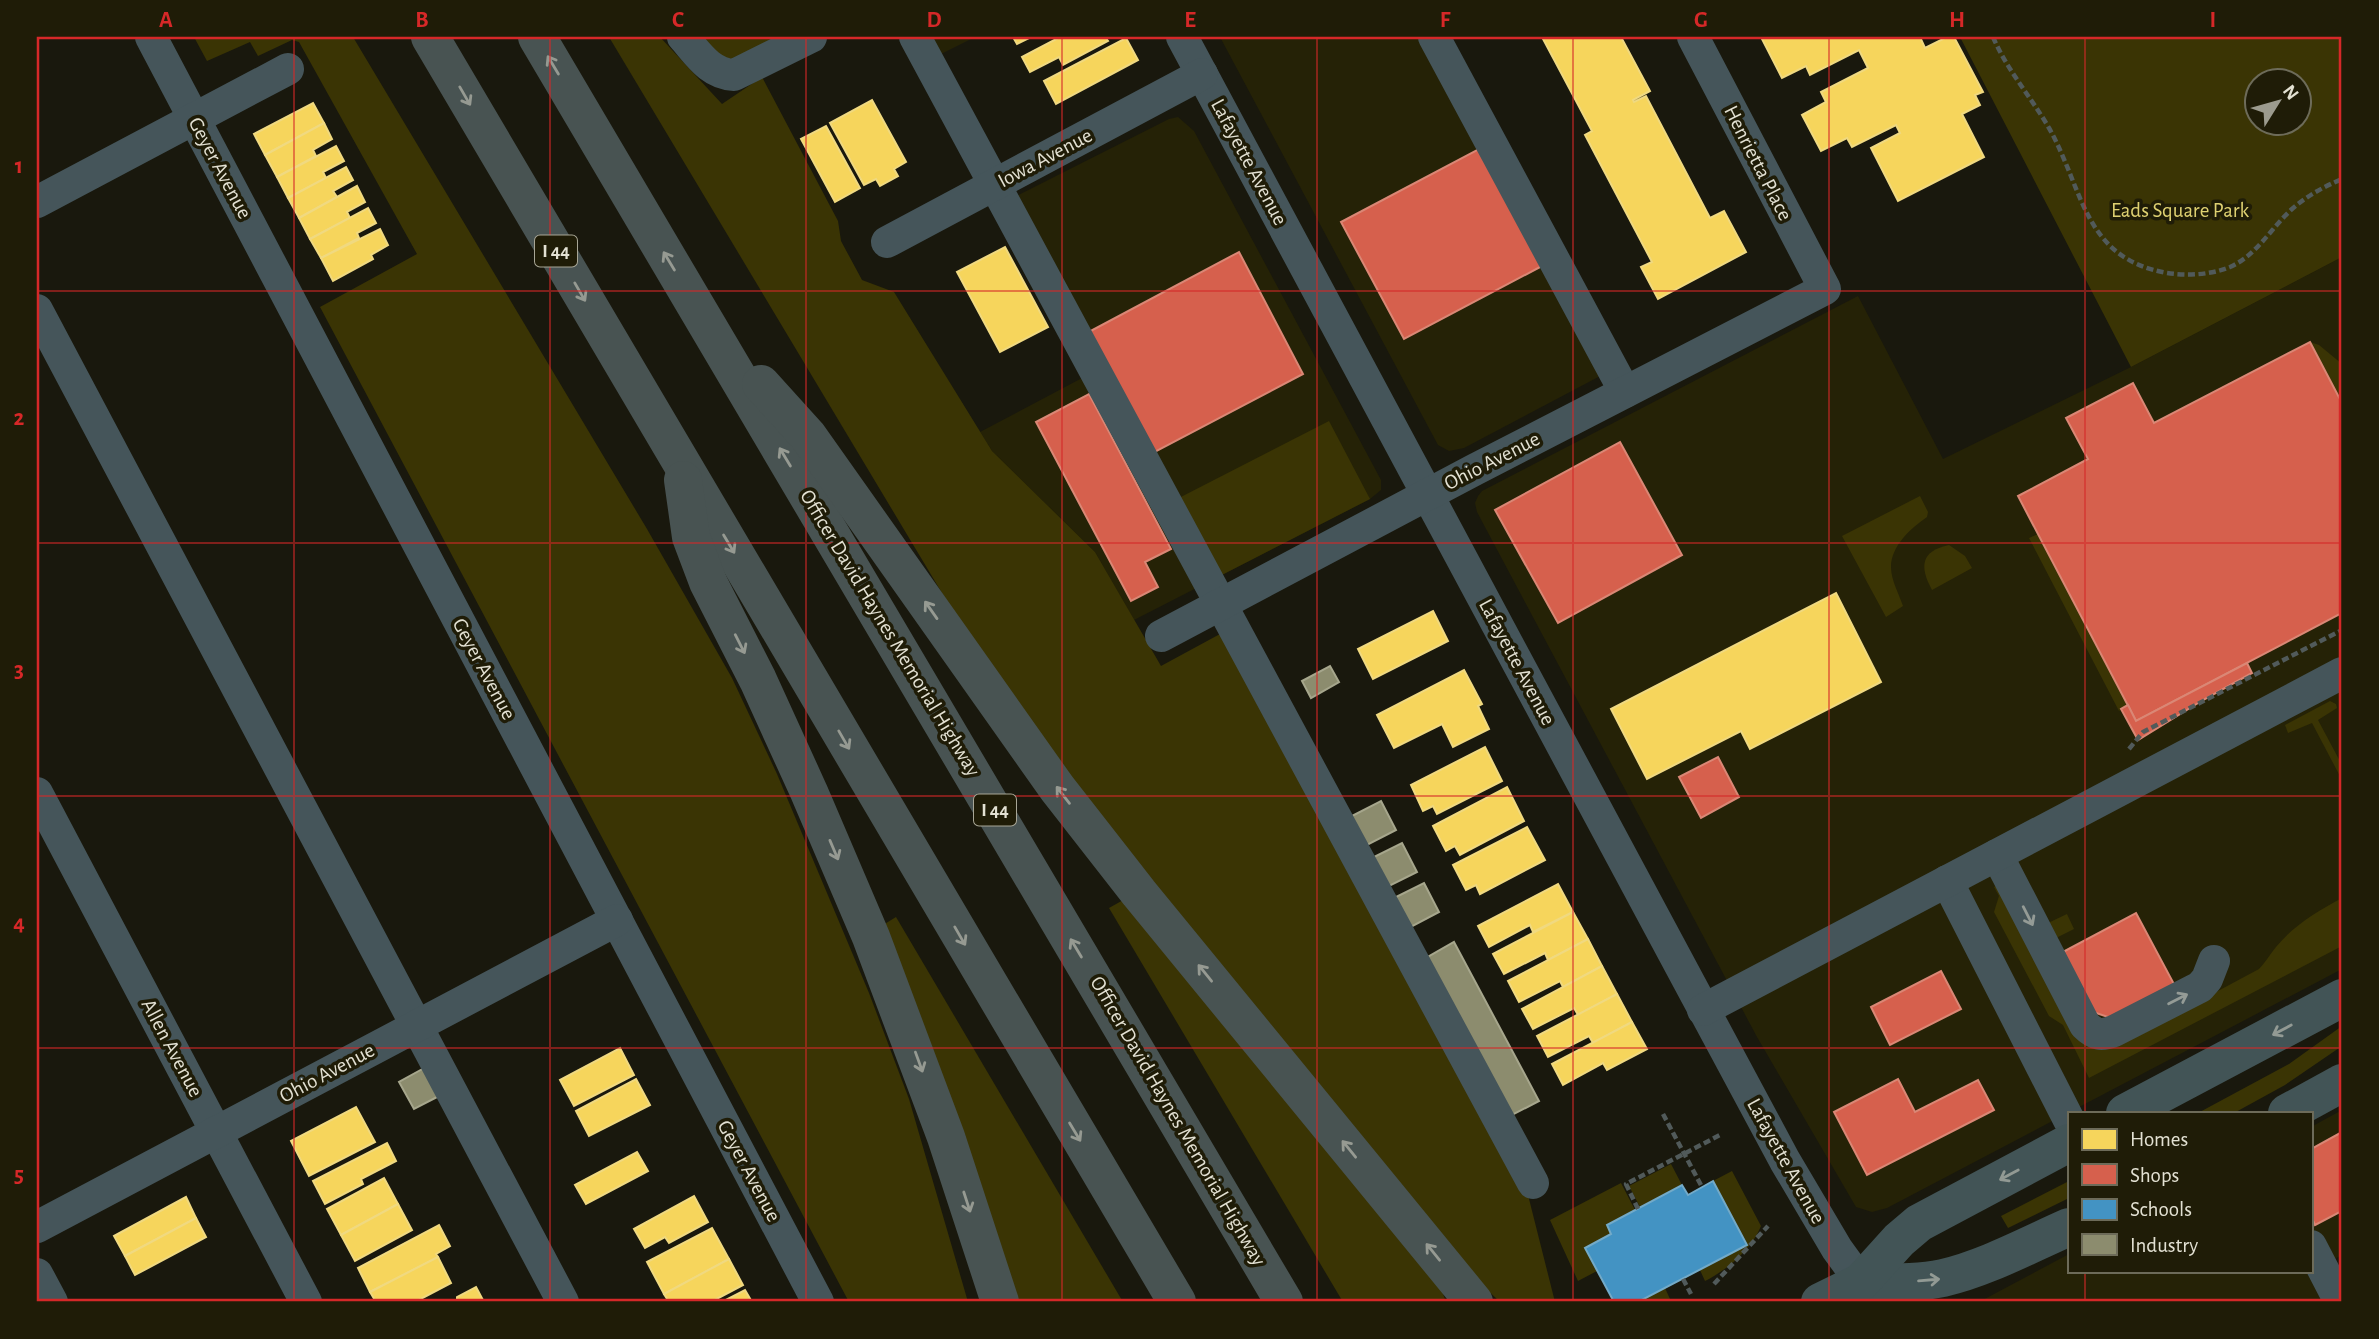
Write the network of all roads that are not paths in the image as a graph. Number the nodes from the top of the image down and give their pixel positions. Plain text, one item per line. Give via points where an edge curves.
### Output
1 (150, 37) edge
2 (430, 37) edge
3 (537, 37) edge
4 (683, 37) edge
5 (811, 37) edge
6 (915, 37) edge
7 (1182, 37) edge
8 (1434, 37) edge
9 (1693, 37) edge
10 (288, 69) dead end
11 (1202, 74) junction
12 (194, 119) junction
13 (995, 184) junction
14 (37, 202) edge
15 (887, 242) dead end
16 (1825, 289) joint
17 (37, 310) edge
18 (704, 319) junction
19 (1625, 392) junction
20 (681, 464) junction
21 (1427, 494) junction
22 (1220, 604) junction
23 (1161, 636) dead end
24 (2342, 673) edge
25 (37, 793) edge
26 (1997, 855) junction
27 (1947, 881) junction
28 (617, 920) junction
29 (2214, 961) dead end
30 (2342, 998) edge
31 (1703, 1010) junction
32 (416, 1026) junction
33 (2342, 1083) edge
34 (2127, 1112) edge
35 (2289, 1112) edge
36 (2068, 1118) edge
37 (216, 1132) junction
38 (2068, 1144) edge
39 (1533, 1183) dead end
40 (37, 1227) edge
41 (2068, 1227) edge
42 (2312, 1248) edge
43 (37, 1274) edge
44 (1872, 1295) edge
45 (51, 1302) edge
46 (306, 1302) edge
47 (563, 1302) edge
48 (818, 1302) edge
49 (1000, 1302) edge
50 (1177, 1302) edge
51 (1284, 1302) edge
52 (1474, 1302) edge
53 (1820, 1302) edge
54 (2340, 1302) edge

1 - 12 street, Geyer Avenue
2 -> 20 highway, I 44
18 -> 3 highway, Officer David Haynes Memorial Highway / I 44
4 - 5 street via 712,69 734,75
6 - 13 street
7 - 11 street, Lafayette Avenue
8 - 19 street
9 - 16 street, Henrietta Place
10 - 12 street
11 - 13 street, Iowa Avenue
11 - 21 street, Lafayette Avenue
12 - 14 street
12 - 28 street, Geyer Avenue
13 - 15 street, Iowa Avenue
13 - 22 street
16 - 19 street, Ohio Avenue
17 - 32 street
51 -> 18 highway, Officer David Haynes Memorial Highway / I 44
52 -> 18 highway via 1139,893 1057,788 808,436
19 - 21 street, Ohio Avenue
20 -> 49 highway via 691,537 708,582 758,680 871,937 946,1137
20 -> 50 highway, I 44
21 - 22 street, Ohio Avenue
21 - 31 street, Lafayette Avenue
22 - 23 street, Ohio Avenue
22 - 39 street
24 - 26 street
25 - 37 street, Allen Avenue
26 - 27 street
26 -> 29 street via 2093,1033 2114,1031 2200,988
27 - 31 street
27 - 36 street
28 - 32 street, Ohio Avenue
28 - 48 street, Geyer Avenue
30 -> 34 main road
31 - 44 street, Lafayette Avenue via 1837,1250
32 - 37 street, Ohio Avenue
32 - 47 street
33 - 35 main road
37 - 40 street, Ohio Avenue
37 - 46 street, Allen Avenue
38 -> 44 main road via 1919,1223 1899,1240
44 -> 41 main road via 1904,1282 1966,1272
42 - 54 street
43 - 45 street
44 - 53 main road

